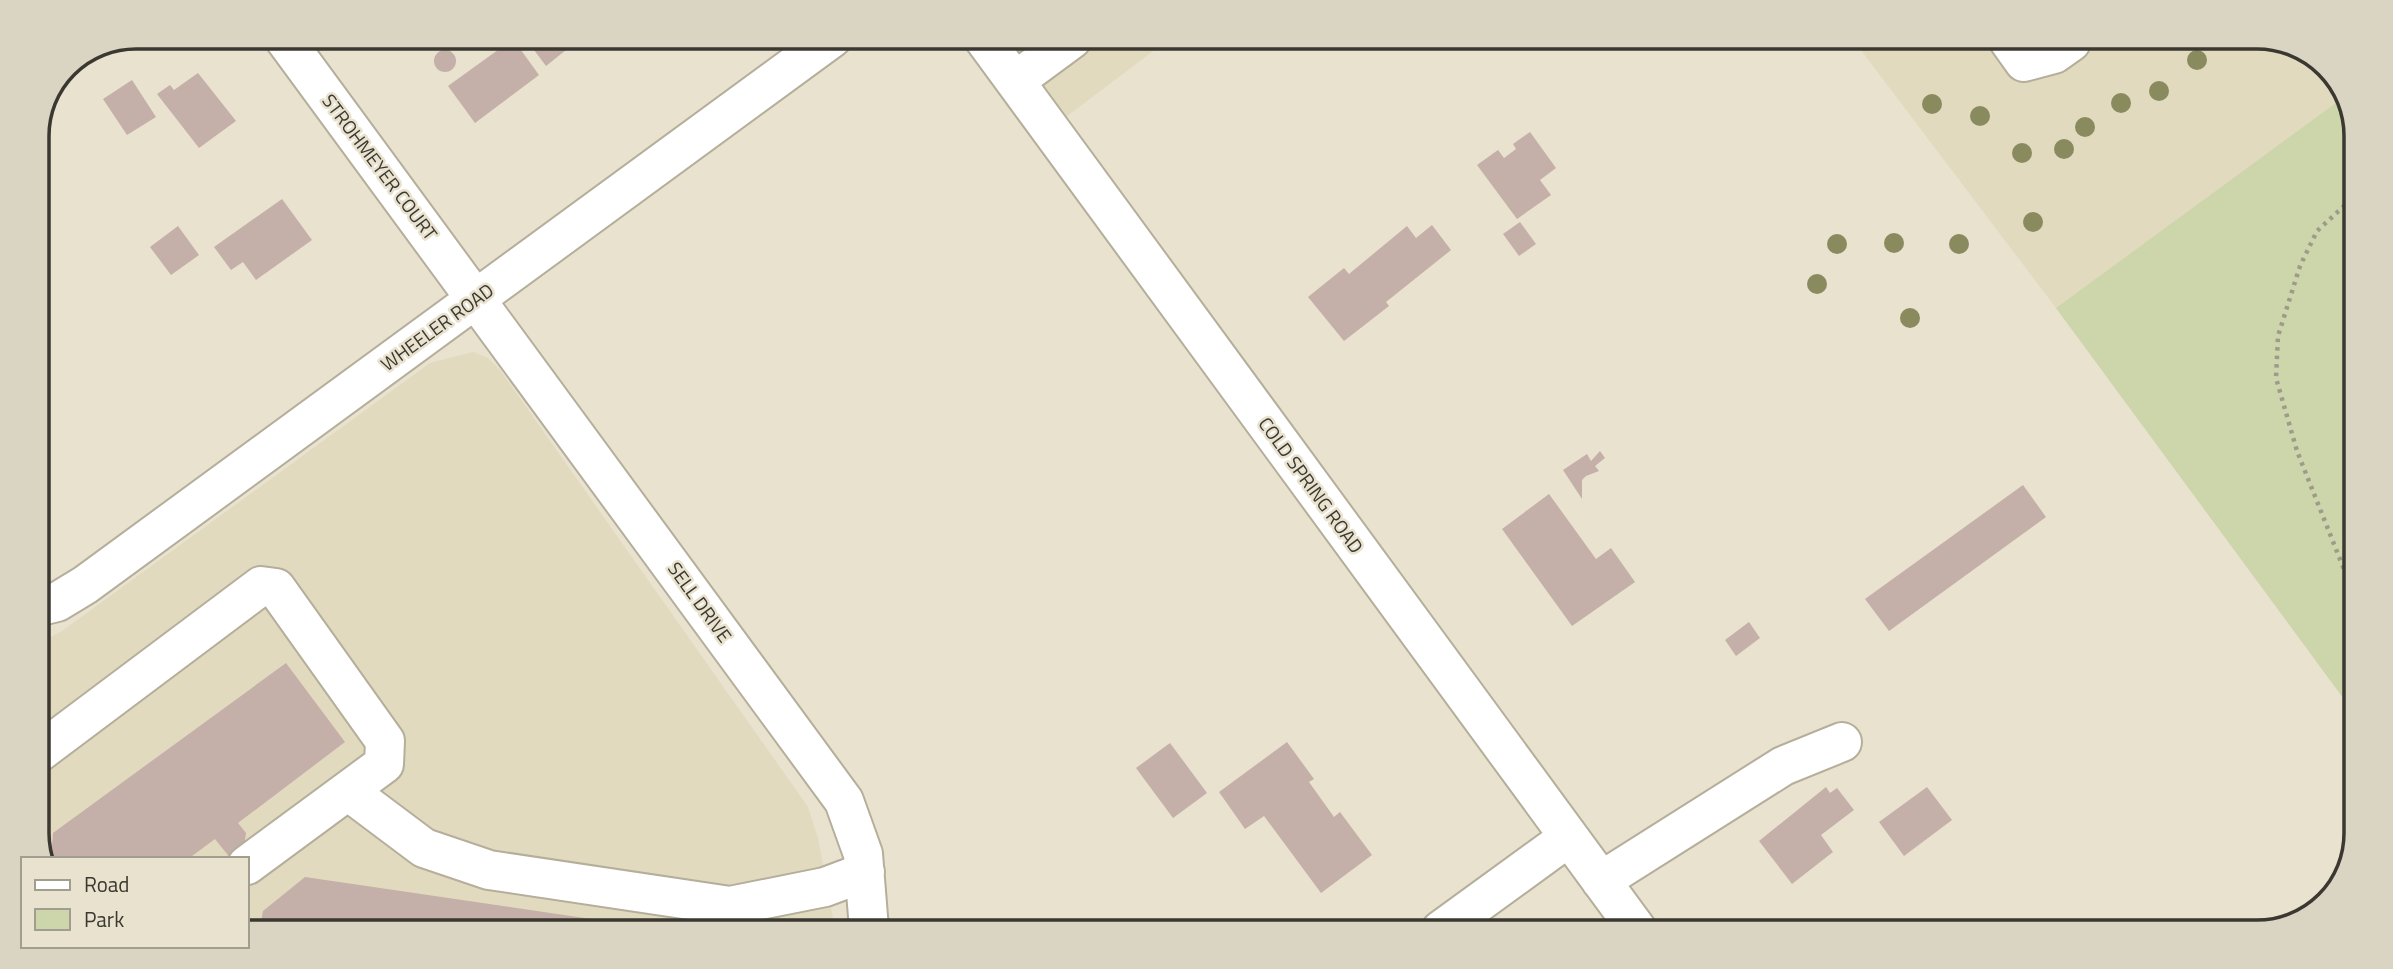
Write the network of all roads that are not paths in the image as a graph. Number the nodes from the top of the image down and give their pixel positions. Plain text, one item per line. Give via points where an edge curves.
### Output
1 (292, 49) edge
2 (817, 49) edge
3 (992, 49) edge
4 (1059, 49) edge
5 (2014, 49) edge
6 (2061, 49) edge
7 (1016, 81) junction
8 (477, 298) junction
9 (49, 604) edge
10 (1842, 742) dead end
11 (49, 745) edge
12 (348, 791) junction
13 (1569, 837) junction
14 (248, 864) edge
15 (865, 872) junction
16 (1601, 881) junction
17 (729, 917) edge
18 (868, 920) edge
19 (1455, 920) edge
20 (1630, 920) edge

1 - 8 street, STROHMEYER COURT
2 - 8 street, WHEELER ROAD
3 - 7 street, COLD SPRING ROAD
4 - 7 street
5 - 6 street via 2024,62
7 - 13 street, COLD SPRING ROAD
8 - 9 street, WHEELER ROAD via 85,585
8 - 15 street, SELL DRIVE via 817,760 844,802
10 - 16 street via 1783,766
11 - 12 street via 261,586 276,588 386,741 384,764
12 - 14 street
12 - 17 street via 424,848 489,870
13 - 16 street, COLD SPRING ROAD
13 - 19 street
15 - 17 street
15 - 18 street, SELL DRIVE
16 - 20 street, COLD SPRING ROAD

